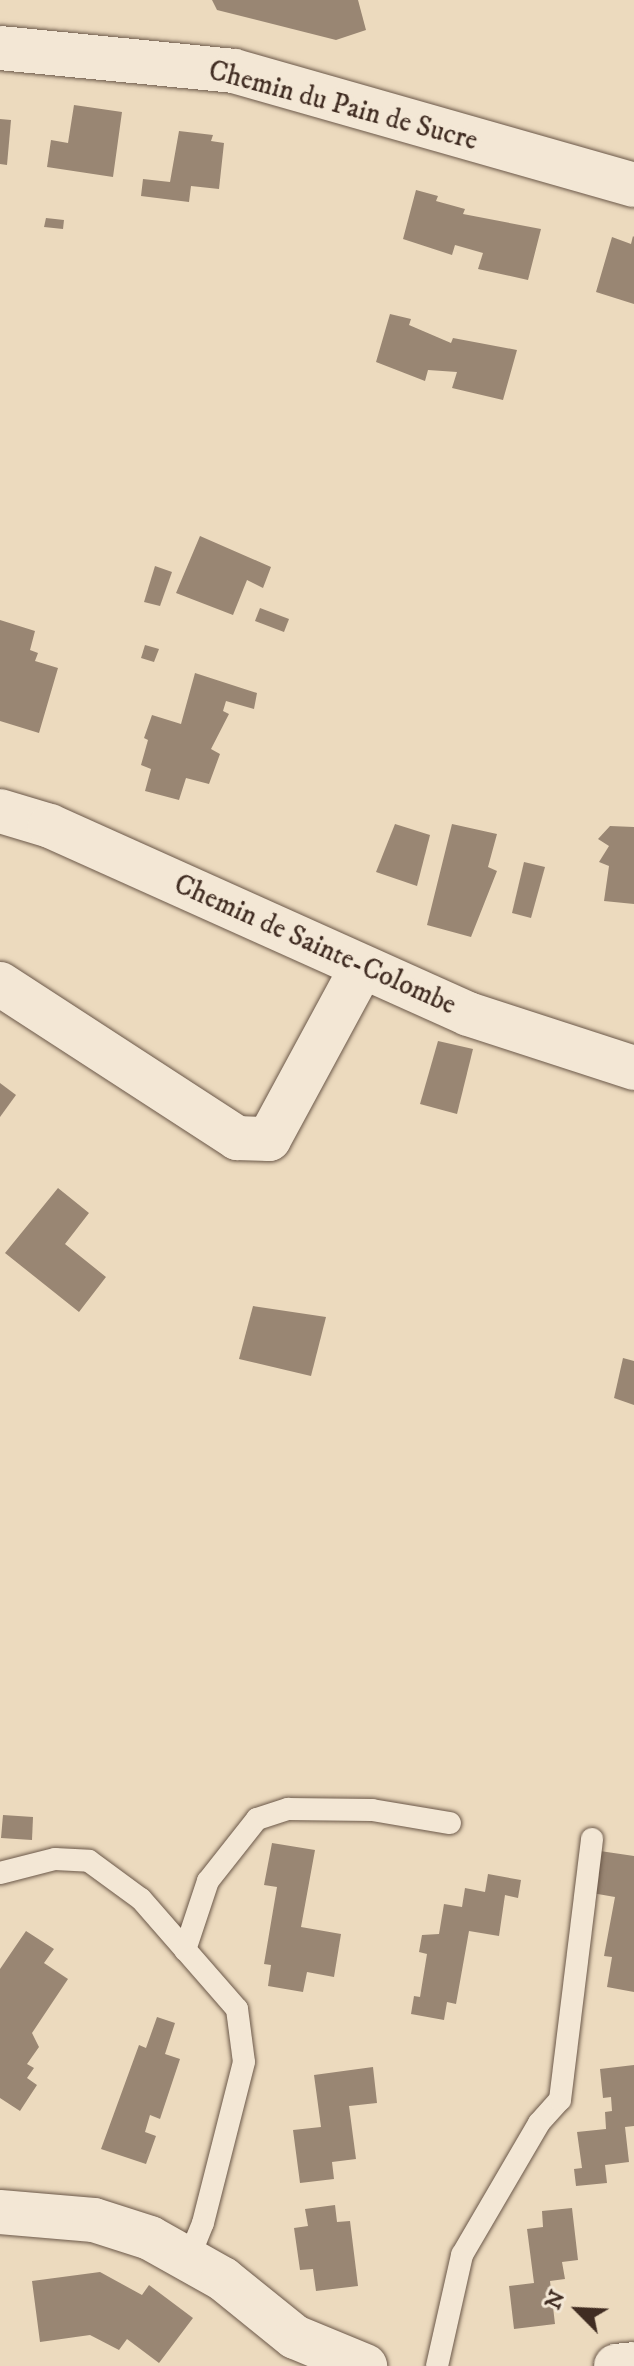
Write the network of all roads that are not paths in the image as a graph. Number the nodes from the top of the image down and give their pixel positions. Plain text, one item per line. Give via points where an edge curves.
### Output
1 (0, 48) edge
2 (634, 185) edge
3 (0, 811) edge
4 (361, 969) junction
5 (0, 984) edge
6 (634, 1068) edge
7 (450, 1823) dead end
8 (592, 1839) dead end
9 (0, 1873) edge
10 (185, 1950) junction
11 (0, 2212) edge
12 (189, 2258) junction
13 (634, 2364) edge
14 (365, 2366) edge
15 (437, 2366) edge
16 (616, 2366) edge

1 - 2 street, Chemin du Pain de Sucre via 234,71
3 - 4 street, Chemin de Sainte-Colombe via 135,863
4 - 5 street via 269,1139 237,1138
4 - 6 street, Chemin de Sainte-Colombe via 468,1014
7 - 10 lane via 372,1810 288,1809 257,1819 208,1881
8 - 15 lane via 560,2100 539,2123 462,2255
9 - 10 lane via 55,1859 89,1861 141,1899
10 - 12 lane via 237,2009 244,2062 203,2223
11 - 12 street via 94,2220 150,2238
12 - 14 street via 295,2337
13 - 16 street

